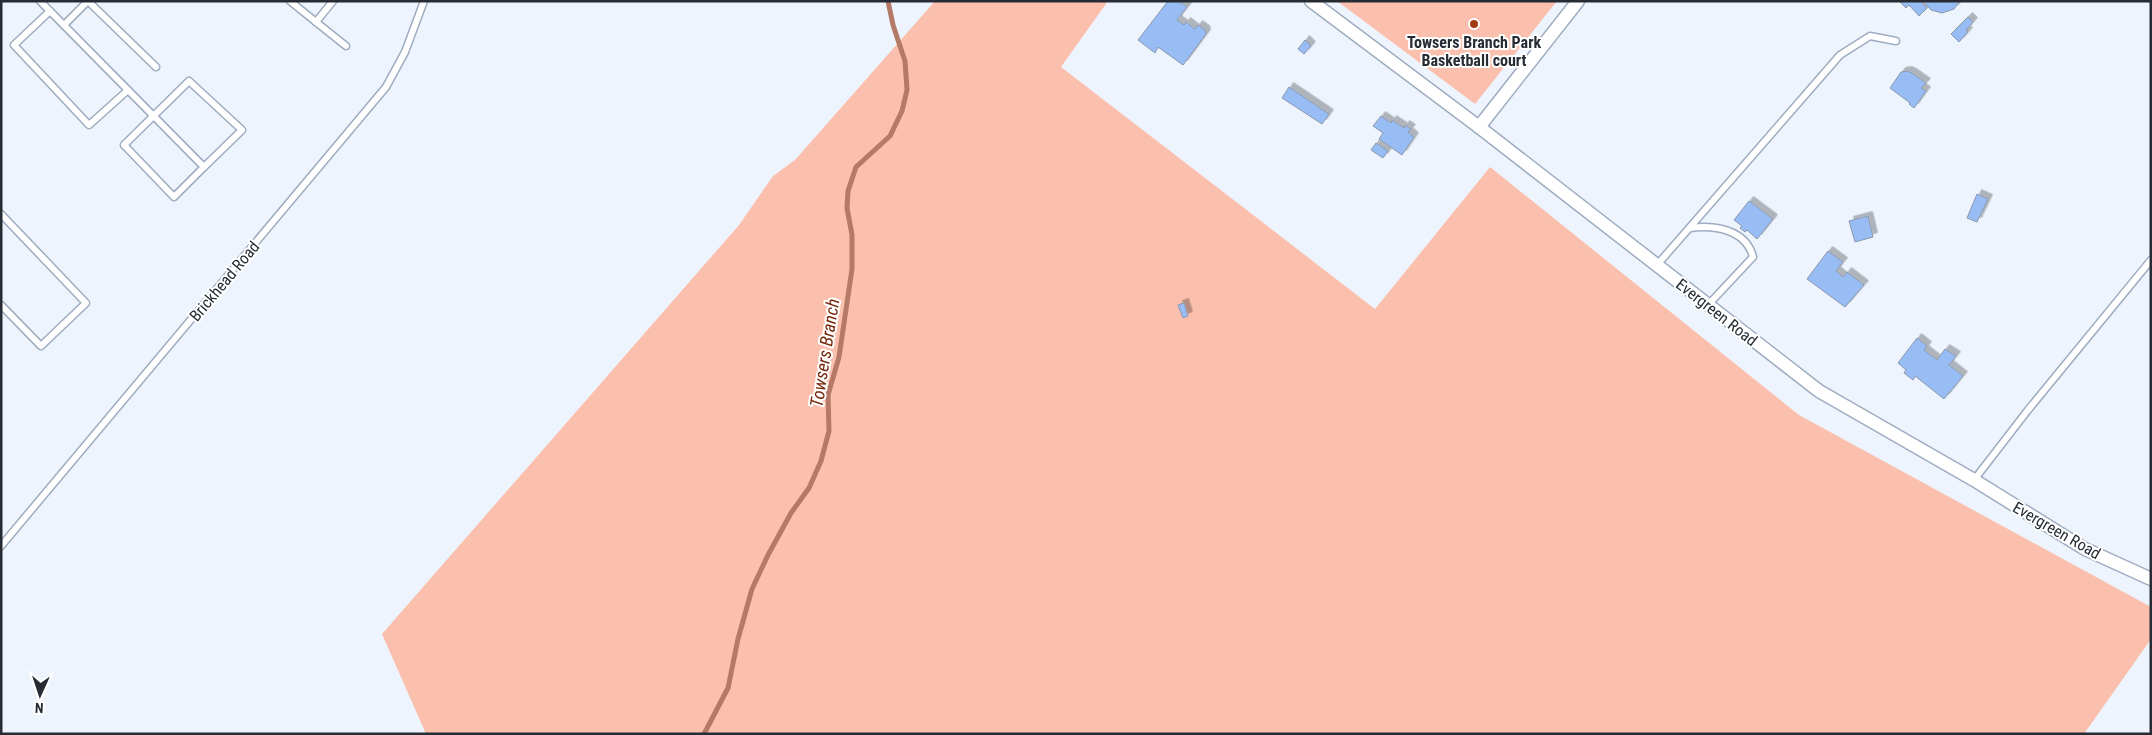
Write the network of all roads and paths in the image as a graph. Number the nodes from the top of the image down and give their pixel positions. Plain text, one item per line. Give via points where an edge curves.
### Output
1 (40, 1) edge
2 (88, 1) edge
3 (290, 1) edge
4 (333, 1) edge
5 (424, 1) edge
6 (1311, 1) edge
7 (1578, 1) edge
8 (50, 11) junction
9 (316, 22) junction
10 (64, 25) junction
11 (1896, 41) dead end
12 (346, 46) dead end
13 (156, 67) dead end
14 (128, 90) junction
15 (153, 116) junction
16 (1478, 127) junction
17 (204, 167) junction
18 (1, 214) edge
19 (1690, 228) junction
20 (2151, 260) edge
21 (1657, 265) junction
22 (1, 305) edge
23 (1708, 305) junction
24 (1974, 480) junction
25 (1, 546) edge
26 (2151, 579) edge

1 - 8 lane
2 - 10 lane
2 - 13 lane
3 - 9 lane
4 - 9 lane
5 - 25 lane, Brickhead Road via 405,52 386,88
6 - 16 street, Evergreen Road
7 - 16 street
8 - 10 lane
8 - 14 lane via 14,44 89,125
9 - 12 lane
10 - 14 lane
11 - 19 lane via 1870,36 1840,55
14 - 15 lane
15 - 17 lane
15 - 17 lane via 124,145 174,197
15 - 17 lane via 189,81 242,130
16 - 21 street, Evergreen Road
18 - 22 lane via 86,303 41,346
19 - 21 lane
19 - 23 lane via 1726,229 1743,239 1752,251 1753,257
20 - 24 lane
21 - 23 street, Evergreen Road
23 - 24 street, Evergreen Road via 1819,391
24 - 26 street, Evergreen Road via 2085,549

